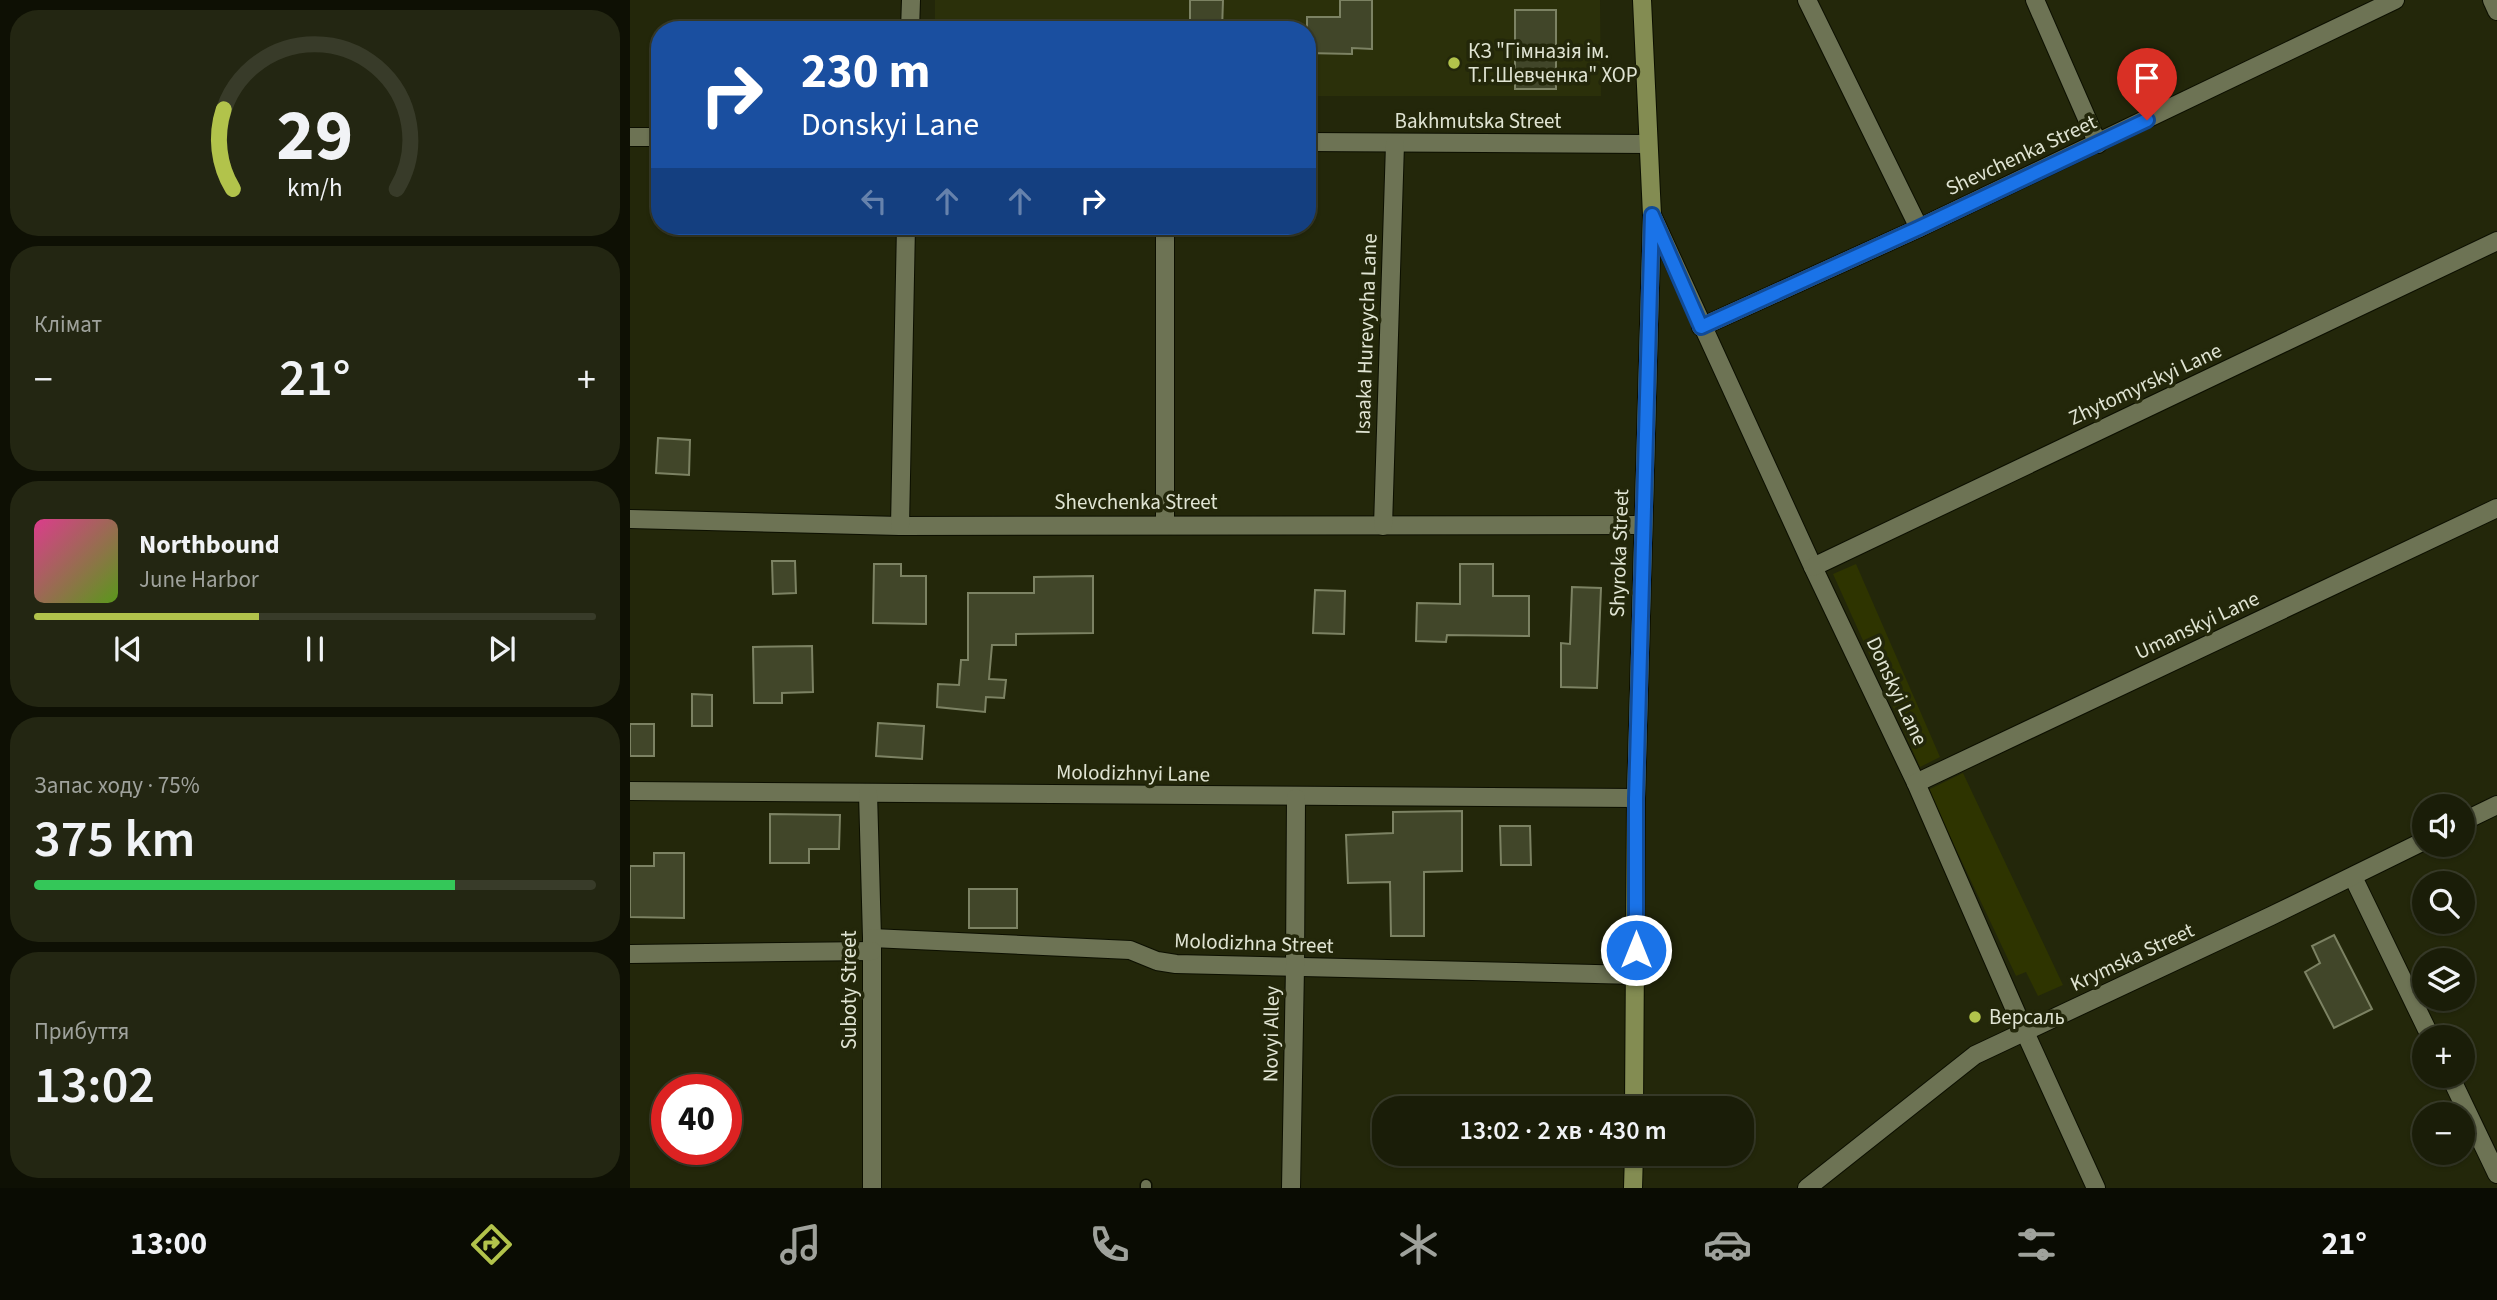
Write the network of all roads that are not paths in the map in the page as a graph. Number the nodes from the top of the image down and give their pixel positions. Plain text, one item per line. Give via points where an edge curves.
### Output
1 (911, 0) edge
2 (1642, 0) edge
3 (1807, 0) edge
4 (2035, 0) edge
5 (2395, 0) edge
6 (2492, 0) edge
7 (2497, 11) edge
8 (911, 21) edge
9 (630, 137) edge
10 (651, 137) edge
11 (1316, 142) edge
12 (1395, 144) junction
13 (1648, 144) junction
14 (2098, 144) junction
15 (1652, 215) junction
16 (1919, 228) junction
17 (906, 235) edge
18 (1165, 235) edge
19 (2497, 241) edge
20 (1701, 327) junction
21 (2497, 508) edge
22 (630, 519) edge
23 (1165, 524) junction
24 (1643, 525) junction
25 (900, 526) junction
26 (1382, 526) junction
27 (1813, 567) junction
28 (1916, 783) junction
29 (630, 791) edge
30 (868, 793) junction
31 (1296, 797) junction
32 (1636, 799) junction
33 (2496, 807) edge
34 (2475, 816) edge
35 (2412, 847) edge
36 (2353, 877) junction
37 (872, 945) junction
38 (630, 954) edge
39 (1296, 967) junction
40 (1636, 975) junction
41 (2425, 1025) edge
42 (2025, 1032) junction
43 (2455, 1088) edge
44 (1634, 1096) edge
45 (1634, 1166) edge
46 (2497, 1174) edge
47 (872, 1188) edge
48 (1291, 1188) edge
49 (1633, 1188) edge
50 (1807, 1188) edge
51 (2096, 1188) edge

1 - 8 street
2 - 13 street, Shyroka Street
3 - 16 street
4 - 14 street
5 - 14 street, Shevchenka Street
6 - 7 street
9 - 10 street
11 - 12 street, Bakhmutska Street
12 - 13 street, Bakhmutska Street
12 - 26 street, Isaaka Hurevycha Lane
13 - 15 street, Shyroka Street
14 - 16 street, Shevchenka Street
15 - 20 street, Donskyi Lane
15 - 24 street, Shyroka Street
16 - 20 street, Shevchenka Street
17 - 25 street
18 - 23 street
19 - 27 street, Zhytomyrskyi Lane
20 - 27 street, Donskyi Lane
21 - 28 street, Umanskyi Lane
22 - 25 street, Shevchenka Street
23 - 25 street, Shevchenka Street
23 - 26 street, Shevchenka Street
24 - 26 street, Shevchenka Street
24 - 32 street, Shyroka Street
27 - 28 street, Donskyi Lane
28 - 42 street, Donskyi Lane
29 - 30 street, Molodizhnyi Lane
30 - 31 street, Molodizhnyi Lane
30 - 37 street, Suboty Street
31 - 32 street, Molodizhnyi Lane
31 - 39 street, Novyi Alley
32 - 40 street, Shyroka Street
33 - 34 street
35 - 36 street, Krymska Street
36 - 41 street
36 - 42 street, Krymska Street
37 - 38 street, Molodizhna Street
37 - 39 street, Molodizhna Street via 1130,950 1167,964
37 - 47 street, Suboty Street
39 - 40 street, Molodizhna Street
39 - 48 street, Novyi Alley
40 - 44 street, Shyroka Street
42 - 50 street, Krymska Street via 1975,1055
42 - 51 street, Donskyi Lane
43 - 46 street
45 - 49 street

